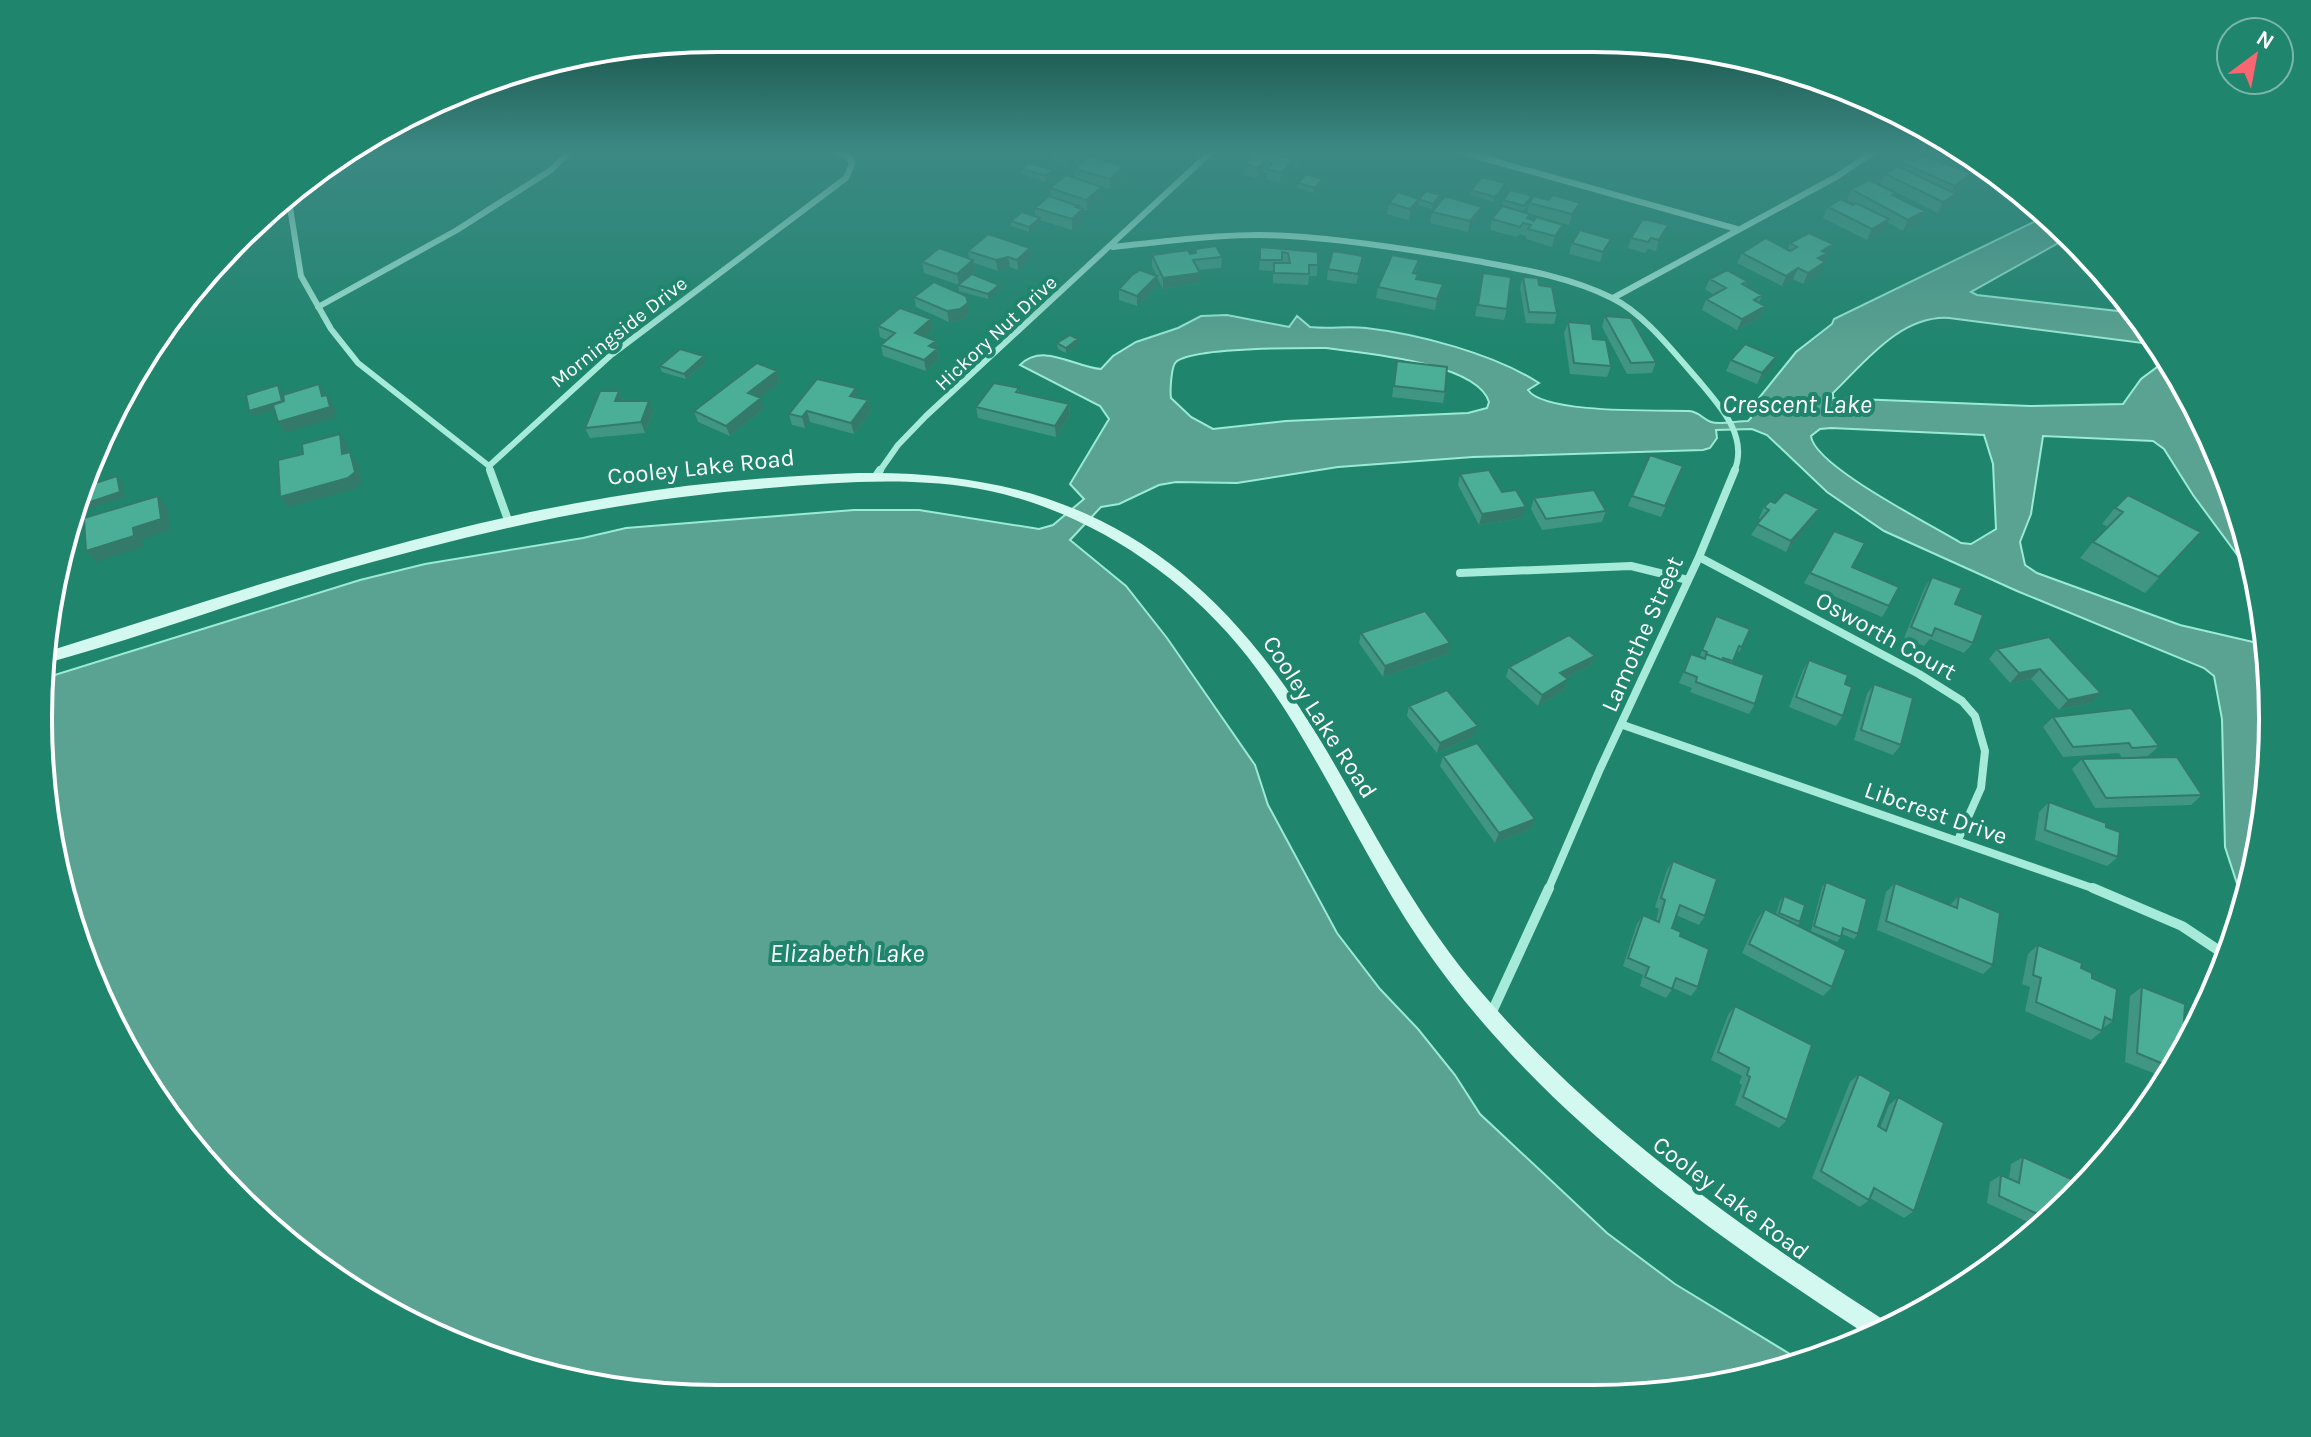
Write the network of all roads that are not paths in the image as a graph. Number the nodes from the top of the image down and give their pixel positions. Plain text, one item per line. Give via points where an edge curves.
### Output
1 (292, 218) edge
2 (476, 218) edge
3 (793, 218) edge
4 (1143, 218) edge
5 (1698, 218) edge
6 (1758, 218) edge
7 (1737, 229) junction
8 (1113, 247) junction
9 (1613, 298) junction
10 (318, 307) junction
11 (489, 466) junction
12 (876, 476) junction
13 (508, 520) junction
14 (1699, 557) junction
15 (1460, 573) dead end
16 (1688, 580) junction
17 (55, 655) edge
18 (1623, 725) junction
19 (1958, 840) junction
20 (2218, 949) edge
21 (1490, 1015) junction
22 (1870, 1324) edge

1 - 10 street via 301,276
2 - 10 street
3 - 11 street, Morningside Drive via 611,355
4 - 8 street, Hickory Nut Drive
5 - 7 street
6 - 7 street
7 - 9 street
8 - 9 street via 1218,236 1289,236 1493,262
8 - 12 street, Hickory Nut Drive via 886,457
9 - 14 street, Lamothe Street via 1672,348 1734,431 1739,460
10 - 11 street via 358,363
11 - 13 street
12 - 13 main road, Cooley Lake Road via 685,491
12 - 21 main road, Cooley Lake Road via 963,482 1058,507 1097,524 1195,592 1251,650 1314,742 1429,938
13 - 17 main road, Cooley Lake Road via 294,578
14 - 16 street, Lamothe Street
14 - 19 street, Osworth Court via 1962,701 1980,725 1986,764 1971,820
15 - 16 street via 1631,566
16 - 18 street, Lamothe Street
18 - 19 street, Libcrest Drive
18 - 21 street, Lamothe Street
19 - 20 street, Libcrest Drive via 2152,912
21 - 22 main road, Cooley Lake Road via 1625,1149 1770,1260

